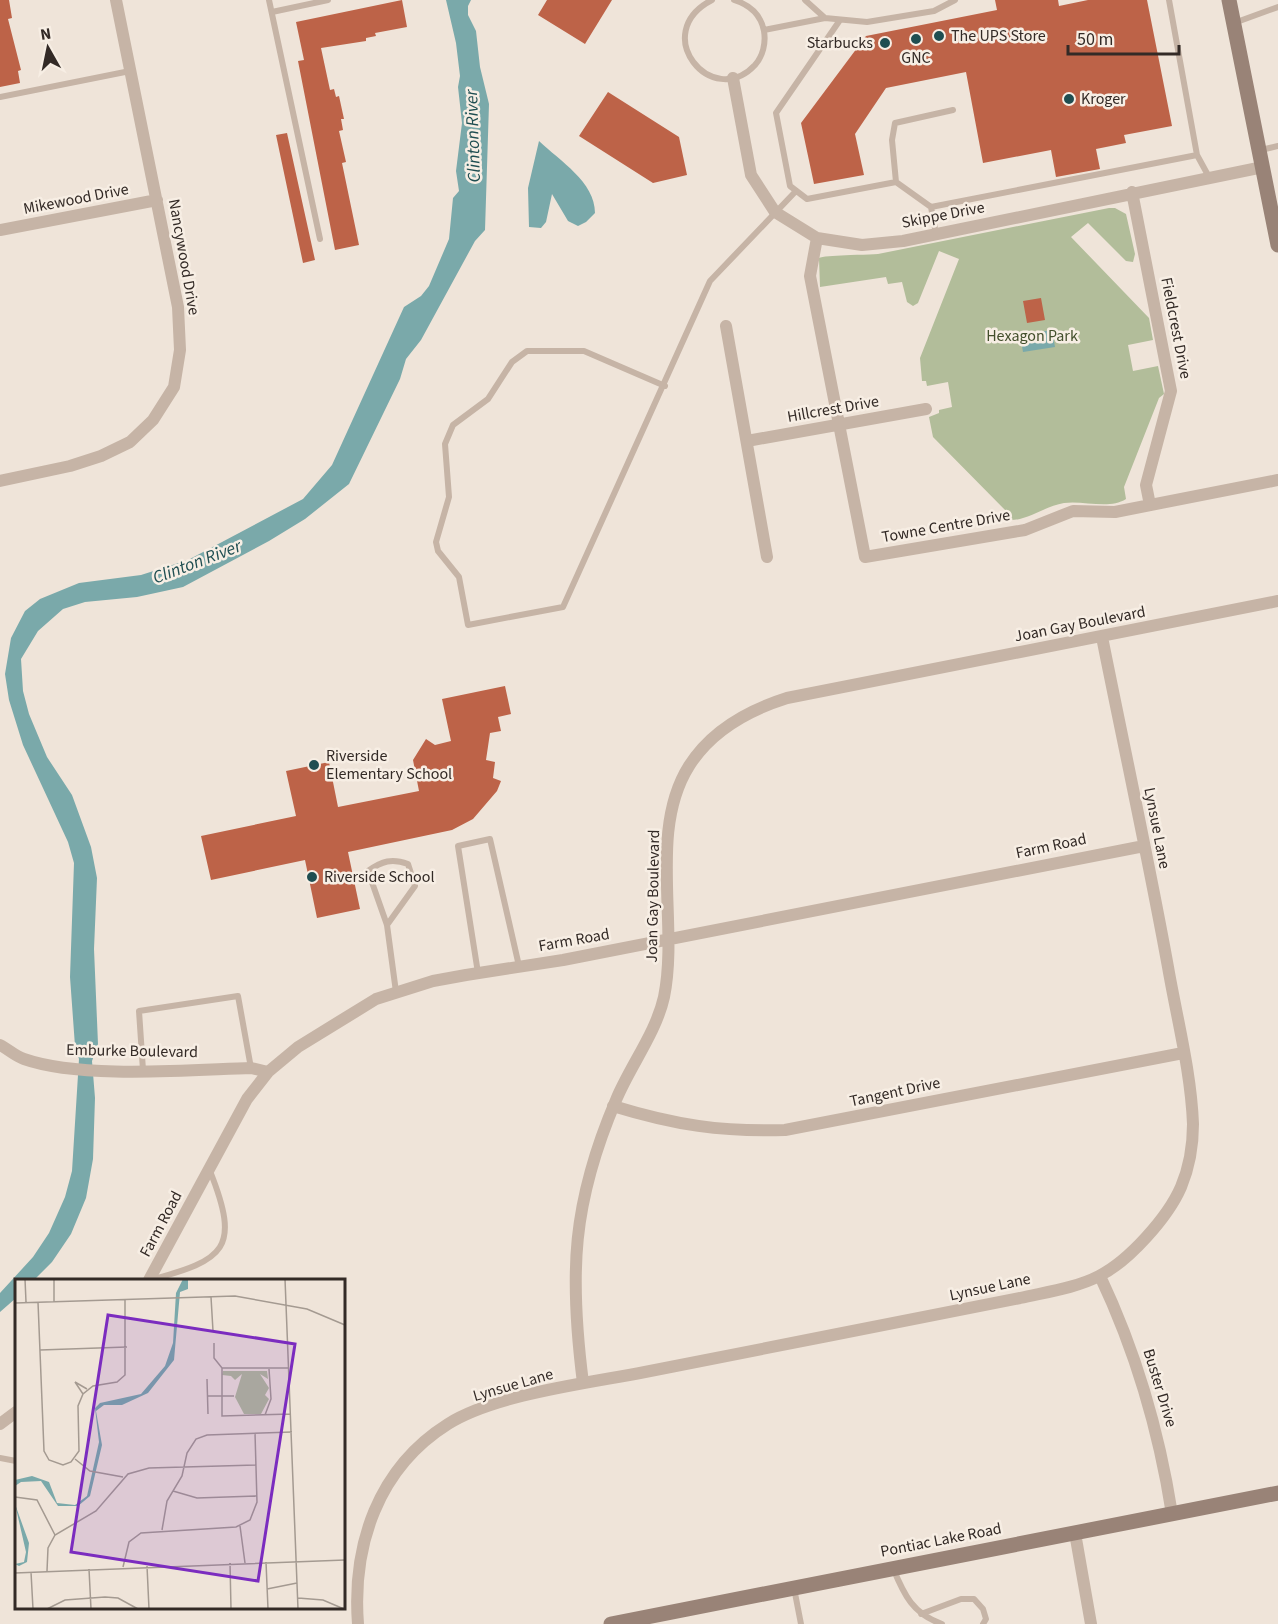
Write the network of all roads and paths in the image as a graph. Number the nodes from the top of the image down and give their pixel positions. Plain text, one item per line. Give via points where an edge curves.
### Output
1 (116, 0) edge
2 (269, 0) edge
3 (328, 0) edge
4 (712, 0) edge
5 (734, 0) edge
6 (805, 0) edge
7 (955, 0) edge
8 (1168, 0) edge
9 (1229, 0) edge
10 (1278, 7) edge
11 (272, 12) junction
12 (825, 18) junction
13 (840, 20) junction
14 (1234, 23) junction
15 (764, 30) junction
16 (130, 71) junction
17 (733, 78) junction
18 (0, 97) edge
19 (953, 110) dead end
20 (1278, 146) edge
21 (1259, 150) junction
22 (1197, 155) junction
23 (1263, 167) junction
24 (1209, 177) junction
25 (896, 182) junction
26 (796, 191) junction
27 (1132, 192) junction
28 (157, 200) junction
29 (931, 207) junction
30 (775, 212) junction
31 (1276, 220) edge
32 (0, 230) edge
33 (936, 234) junction
34 (817, 238) junction
35 (320, 239) dead end
36 (1278, 244) edge
37 (726, 326) dead end
38 (665, 386) junction
39 (926, 409) dead end
40 (839, 426) junction
41 (747, 441) junction
42 (1278, 480) edge
43 (0, 481) edge
44 (1150, 505) junction
45 (767, 557) dead end
46 (1278, 601) edge
47 (1102, 637) junction
48 (1144, 846) junction
49 (387, 925) junction
50 (669, 937) junction
51 (519, 966) junction
52 (478, 973) junction
53 (396, 992) junction
54 (0, 1045) edge
55 (1183, 1053) junction
56 (251, 1068) junction
57 (143, 1070) junction
58 (268, 1072) junction
59 (613, 1106) junction
60 (209, 1168) junction
61 (1100, 1276) junction
62 (150, 1279) edge
63 (156, 1279) edge
64 (583, 1383) junction
65 (15, 1413) edge
66 (0, 1424) edge
67 (0, 1458) edge
68 (15, 1461) edge
69 (1278, 1493) edge
70 (1172, 1514) junction
71 (1075, 1533) junction
72 (892, 1568) junction
73 (794, 1587) junction
74 (921, 1614) junction
75 (358, 1624) edge
76 (611, 1624) edge
77 (801, 1624) edge
78 (942, 1624) edge
79 (983, 1624) edge
80 (1091, 1624) edge

1 - 16 street, Nancywood Drive
2 - 11 lane
3 - 11 lane
4 - 17 lane via 695,11 688,22 685,47 690,58 708,75
5 - 15 lane via 755,12
6 - 12 lane
7 - 13 lane via 934,11 867,22
8 - 22 lane
9 - 14 street
10 - 14 lane
11 - 35 lane
12 - 13 lane
12 - 15 lane
13 - 26 lane via 776,113 790,186
14 - 21 street
15 - 17 lane via 763,52 756,64
16 - 18 lane
16 - 28 street, Nancywood Drive
17 - 30 street, Skippe Drive via 751,175
19 - 25 lane via 895,123 892,140
20 - 21 lane
21 - 23 street
22 - 24 lane
22 - 29 lane
23 - 24 street, Skippe Drive
23 - 31 street
24 - 27 street, Skippe Drive
25 - 26 lane via 807,199
25 - 29 lane
26 - 30 lane
27 - 33 street, Skippe Drive
27 - 44 street, Fieldcrest Drive via 1172,390 1146,485
28 - 32 street, Mikewood Drive
28 - 43 street, Nancywood Drive via 178,307 180,350 174,387 153,420 130,442 70,466
29 - 33 lane
30 - 34 street, Skippe Drive
30 - 38 lane via 710,281
31 - 36 street
33 - 34 street, Skippe Drive via 862,245
34 - 40 street, Towne Centre Drive via 810,276
37 - 41 street
38 - 38 lane via 584,351 527,351 512,363 488,399 453,426 445,444 449,497 436,542 438,551 459,578 468,625 563,607
39 - 40 street, Hillcrest Drive
40 - 41 street, Hillcrest Drive
40 - 44 street, Towne Centre Drive via 865,557 1024,530 1073,511 1115,512
41 - 45 street
42 - 44 street, Towne Centre Drive
46 - 47 street, Joan Gay Boulevard
47 - 48 street, Lynsue Lane
47 - 50 street, Joan Gay Boulevard via 787,698 737,719 689,766 676,795 667,839
48 - 50 street, Farm Road
48 - 55 street, Lynsue Lane
49 - 49 lane via 415,886 408,864 395,859 368,871
49 - 53 lane
50 - 51 street, Farm Road
50 - 59 street, Joan Gay Boulevard via 670,961 663,1000
51 - 52 street, Farm Road
51 - 52 lane via 490,840 458,846
52 - 53 street, Farm Road
53 - 58 street, Farm Road via 348,1014
54 - 57 street, Emburke Boulevard via 22,1059 45,1065
55 - 59 street, Tangent Drive via 785,1130 689,1127
55 - 61 street, Lynsue Lane via 1193,1126 1190,1158 1181,1187 1161,1220
56 - 57 street, Emburke Boulevard
56 - 57 lane via 238,996 139,1011
56 - 58 street, Emburke Boulevard
58 - 60 street, Farm Road via 247,1099
59 - 64 street, Joan Gay Boulevard via 586,1181 577,1235 574,1275
60 - 62 street, Farm Road
60 - 63 lane via 225,1213 226,1237 214,1257 193,1269
61 - 64 street, Lynsue Lane via 1020,1298
61 - 70 street, Buster Drive via 1136,1363 1156,1428
64 - 75 street, Lynsue Lane via 490,1406 449,1424 411,1454 380,1496 358,1563
65 - 66 street
67 - 68 lane
69 - 70 street, Pontiac Lake Road
70 - 71 street, Pontiac Lake Road
71 - 72 street, Pontiac Lake Road
71 - 80 street
72 - 73 street, Pontiac Lake Road
72 - 74 lane via 903,1593
73 - 76 street, Pontiac Lake Road
73 - 77 lane
74 - 78 lane
74 - 79 lane via 961,1599 974,1599 983,1609

